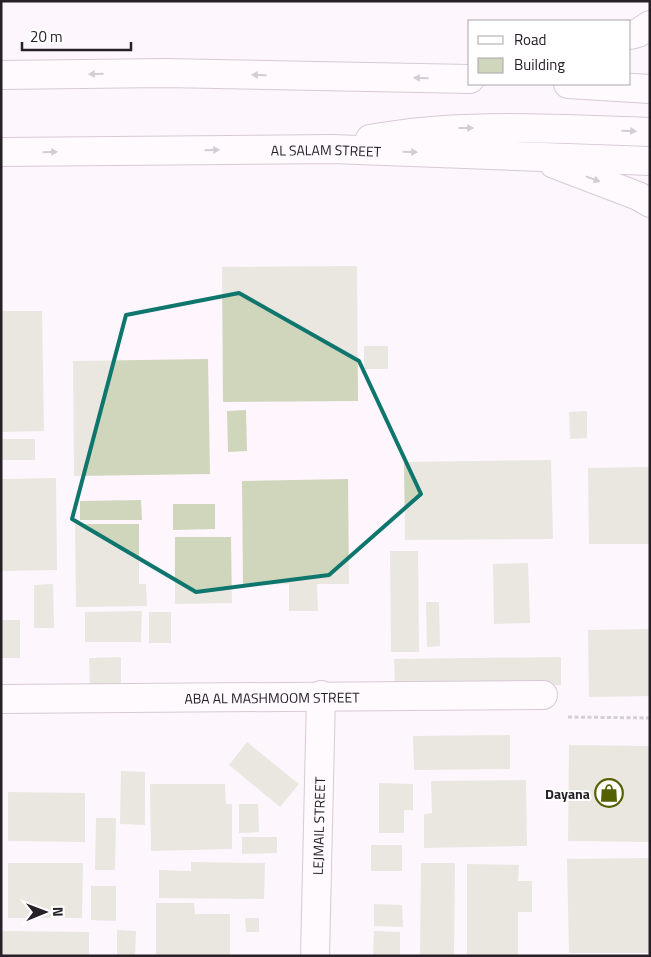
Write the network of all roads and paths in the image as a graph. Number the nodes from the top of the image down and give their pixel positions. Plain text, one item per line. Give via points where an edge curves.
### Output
1 (650, 26) edge
2 (631, 35) edge
3 (1, 75) edge
4 (468, 79) edge
5 (588, 85) edge
6 (650, 88) edge
7 (650, 132) edge
8 (332, 149) junction
9 (1, 152) edge
10 (531, 156) junction
11 (650, 161) edge
12 (650, 203) edge
13 (544, 694) joint
14 (321, 695) junction
15 (1, 699) edge
16 (650, 718) edge
17 (315, 956) edge

1 - 2 main road
4 -> 3 main road via 164,73
5 - 6 main road
8 -> 7 main road via 371,139 449,128
9 -> 8 main road, AL SALAM STREET
8 -> 10 main road, AL SALAM STREET
10 - 11 main road, AL SALAM STREET
10 -> 12 main road
13 - 14 main road, ABA AL MASHMOOM STREET
13 - 16 path via 565,717
14 - 15 main road, ABA AL MASHMOOM STREET
14 - 17 main road, LEJMAIL STREET

